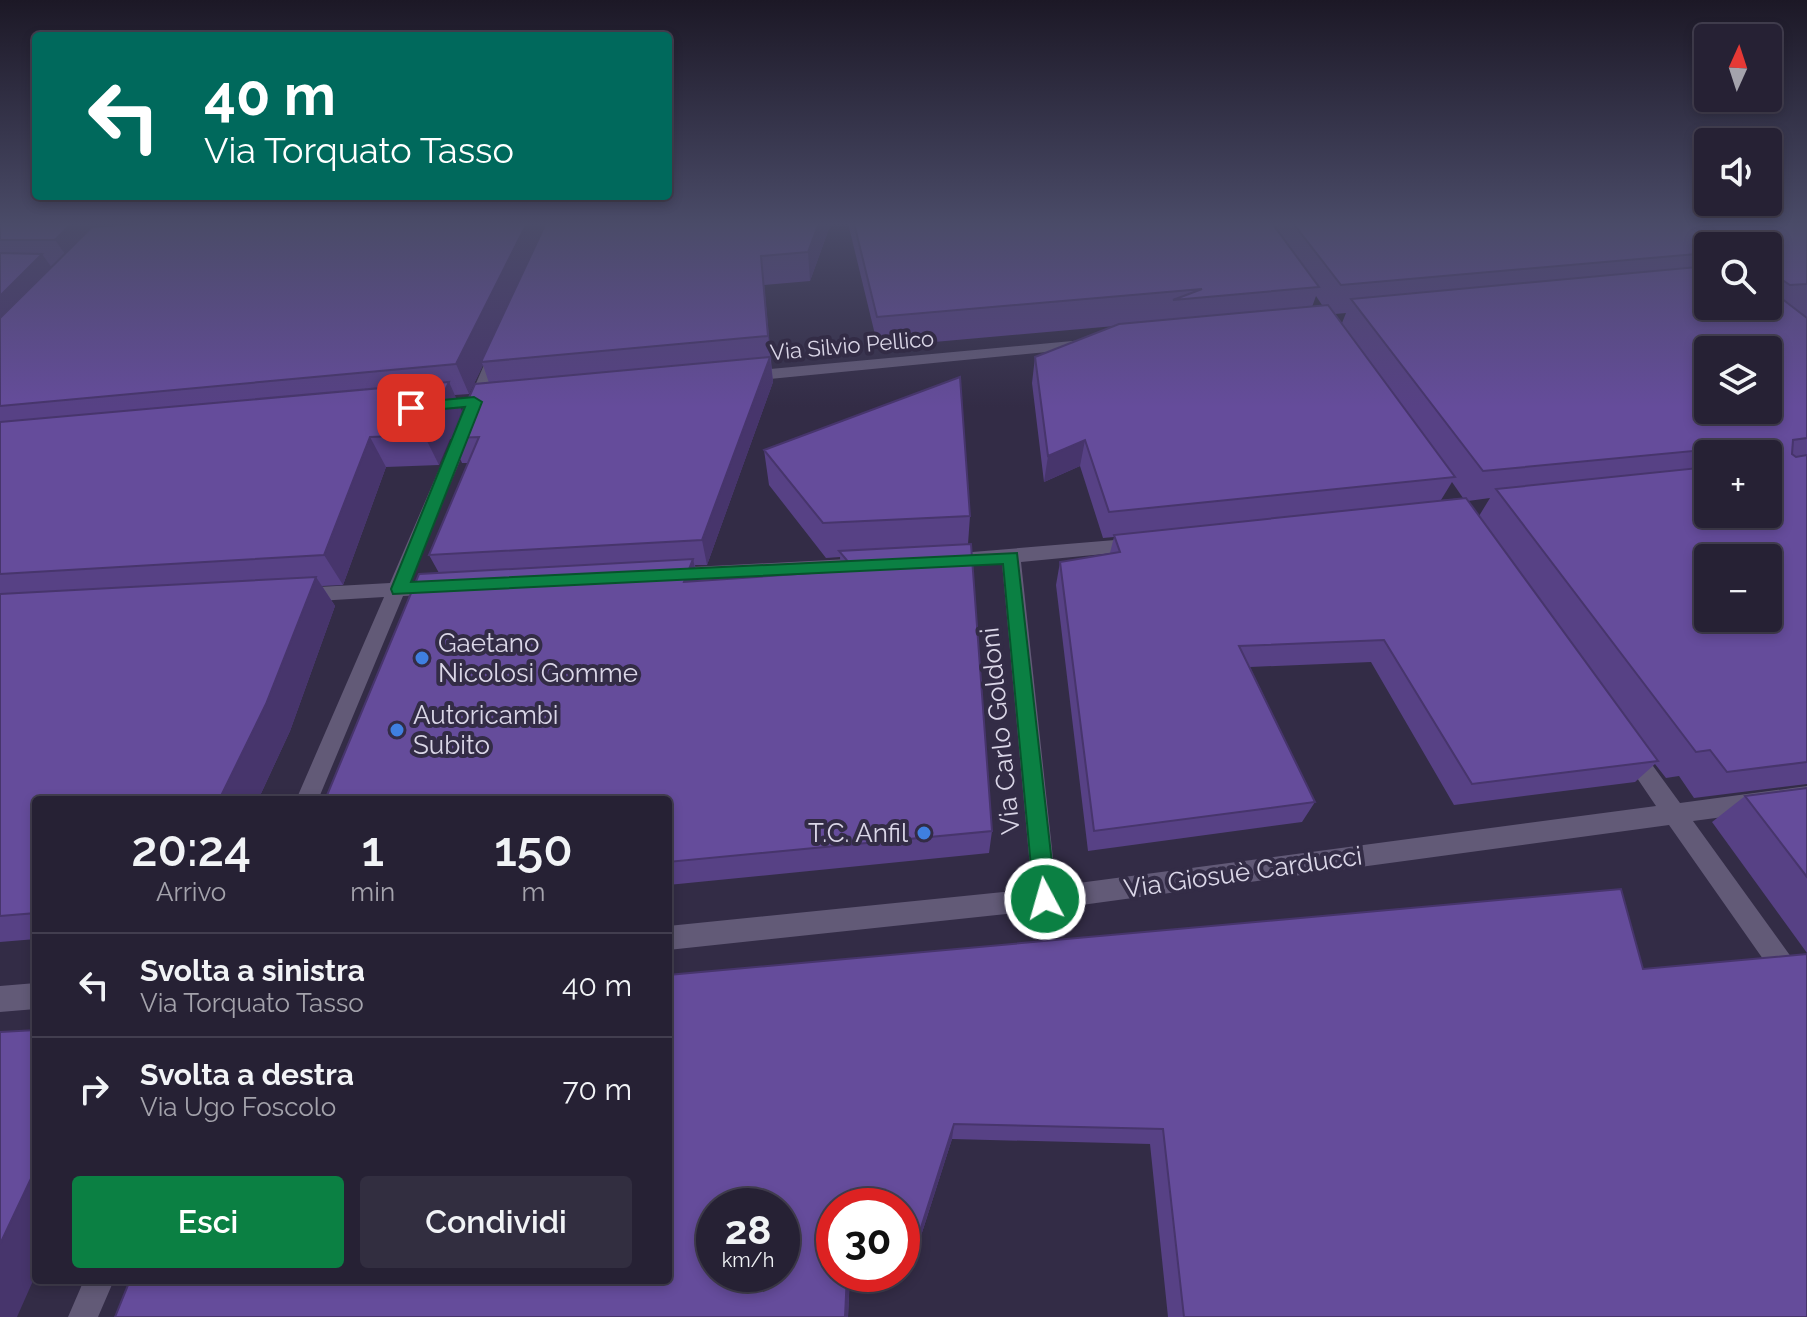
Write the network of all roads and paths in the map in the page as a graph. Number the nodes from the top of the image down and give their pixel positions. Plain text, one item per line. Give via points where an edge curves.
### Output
1 (506, 333) edge
2 (1104, 343) edge
3 (726, 378) edge
4 (1166, 542) edge
5 (1011, 558) junction
6 (933, 562) edge
7 (885, 564) edge
8 (650, 576) edge
9 (462, 586) edge
10 (399, 589) junction
11 (287, 596) edge
12 (1621, 738) edge
13 (309, 796) edge
14 (1807, 796) edge
15 (1674, 814) junction
16 (1045, 899) junction
17 (672, 938) edge
18 (32, 996) edge
19 (0, 999) edge
20 (1807, 1000) edge
21 (97, 1284) edge
22 (83, 1317) edge

1 - 10 street
2 - 3 street, Via Silvio Pellico
4 - 5 street
5 - 6 street
5 - 16 street, Via Carlo Goldoni
7 - 8 street
9 - 10 street
10 - 11 street
10 - 13 street
12 - 15 street
14 - 15 street, Via Giosuè Carducci
15 - 16 street, Via Giosuè Carducci
15 - 20 street
16 - 17 street, Via Giosuè Carducci
18 - 19 street
21 - 22 street

